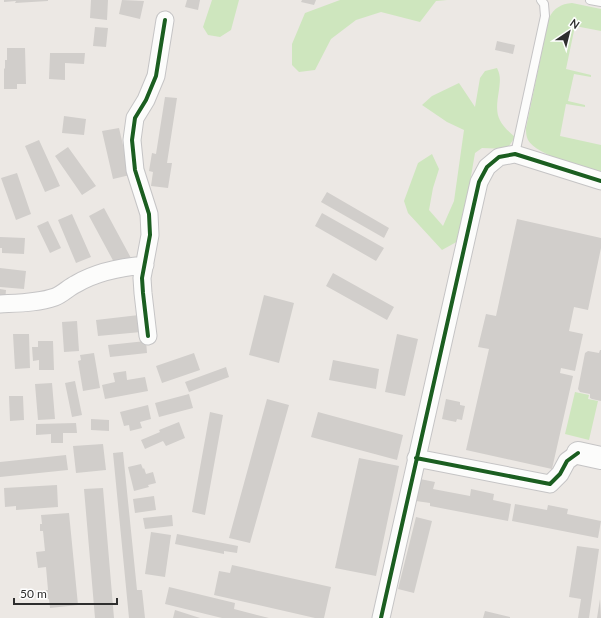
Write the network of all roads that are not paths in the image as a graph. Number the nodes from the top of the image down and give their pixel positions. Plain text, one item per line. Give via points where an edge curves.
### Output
1 (541, 0) edge
2 (590, 0) edge
3 (601, 2) edge
4 (165, 20) dead end
5 (515, 154) junction
6 (601, 181) edge
7 (145, 265) junction
8 (0, 304) edge
9 (148, 336) dead end
10 (578, 453) joint
11 (416, 458) junction
12 (601, 458) edge
13 (381, 618) edge

1 - 5 lane via 545,16
2 - 3 lane
4 - 7 street via 156,76 135,118 132,140 135,170 149,214 150,235
5 - 6 street
5 - 11 street via 499,157 486,167 479,182
7 - 8 street via 103,273 77,283 57,296 39,301
7 - 9 street via 142,278
10 - 11 street via 567,462 550,484
10 - 12 main road
11 - 13 street

